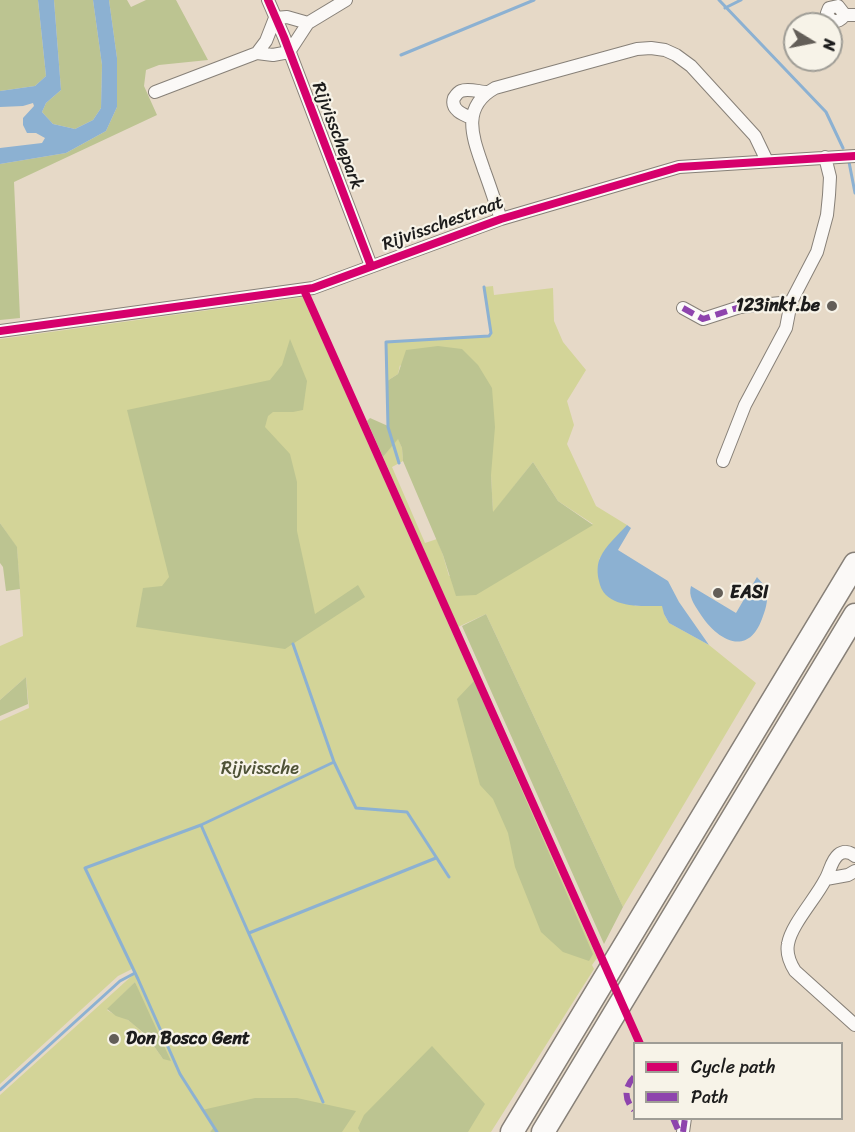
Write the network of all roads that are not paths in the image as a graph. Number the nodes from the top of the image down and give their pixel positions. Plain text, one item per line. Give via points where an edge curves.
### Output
1 (268, 0) edge
2 (346, 0) edge
3 (275, 18) junction
4 (308, 23) junction
5 (289, 52) junction
6 (257, 53) junction
7 (155, 92) dead end
8 (487, 93) junction
9 (472, 118) junction
10 (855, 156) edge
11 (825, 157) junction
12 (767, 161) junction
13 (501, 219) junction
14 (371, 266) junction
15 (791, 302) junction
16 (683, 308) dead end
17 (0, 331) edge
18 (723, 461) dead end
19 (855, 564) edge
20 (855, 615) edge
21 (855, 856) edge
22 (855, 871) edge
23 (826, 879) junction
24 (855, 1025) edge
25 (512, 1132) edge
26 (543, 1132) edge

1 - 3 street, Rijvisschepark
2 - 4 street
3 - 4 street
3 - 5 street, Rijvisschepark
3 - 6 street
4 - 5 street
5 - 6 street
5 - 14 street, Rijvisschepark
6 - 7 street
8 - 9 street
8 - 9 street via 465,90 455,96 455,108
8 - 12 street via 638,49 665,50 690,66 755,135
9 - 13 street via 473,135
10 - 11 street, Rijvisschestraat
11 - 12 street, Rijvisschestraat
11 - 15 street via 830,177 827,215 817,252
12 - 13 street, Rijvisschestraat via 679,167
13 - 14 street, Rijvisschestraat
14 - 17 street, Rijvisschestraat via 313,288
15 - 16 street via 740,308 703,319
15 - 18 street via 786,328 745,405
19 - 25 highway
20 - 26 highway
21 - 23 street via 842,852
22 - 23 street
23 - 24 street via 791,936 787,953 795,971

